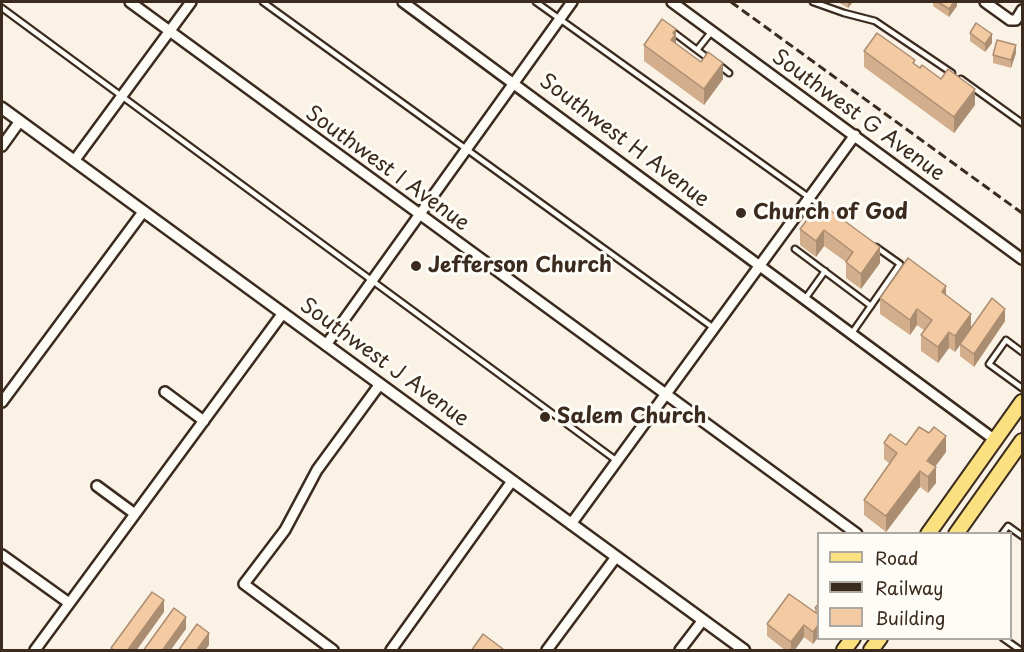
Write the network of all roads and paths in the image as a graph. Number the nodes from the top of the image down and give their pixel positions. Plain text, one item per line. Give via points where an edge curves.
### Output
1 (130, 2) edge
2 (191, 2) edge
3 (263, 2) edge
4 (403, 2) edge
5 (536, 2) edge
6 (572, 2) edge
7 (672, 2) edge
8 (813, 2) edge
9 (986, 2) edge
10 (2, 8) edge
11 (1023, 10) edge
12 (560, 19) junction
13 (664, 26) edge
14 (170, 31) junction
15 (712, 31) junction
16 (697, 50) junction
17 (729, 73) dead end
18 (514, 82) junction
19 (121, 97) junction
20 (2, 108) edge
21 (20, 121) junction
22 (1023, 123) edge
23 (855, 135) junction
24 (2, 146) edge
25 (467, 149) junction
26 (74, 161) junction
27 (810, 198) junction
28 (828, 211) edge
29 (143, 212) junction
30 (420, 215) junction
31 (873, 244) edge
32 (795, 249) dead end
33 (1023, 259) edge
34 (900, 264) junction
35 (761, 265) junction
36 (825, 271) junction
37 (909, 271) edge
38 (372, 281) junction
39 (806, 298) junction
40 (871, 306) junction
41 (282, 313) junction
42 (715, 329) junction
43 (852, 333) junction
44 (326, 345) junction
45 (1023, 352) edge
46 (380, 384) junction
47 (1023, 388) edge
48 (165, 392) dead end
49 (666, 396) junction
50 (2, 402) edge
51 (1023, 402) edge
52 (204, 421) junction
53 (995, 440) junction
54 (1023, 441) edge
55 (616, 461) junction
56 (512, 481) junction
57 (97, 486) dead end
58 (135, 514) junction
59 (571, 524) junction
60 (854, 532) edge
61 (929, 532) edge
62 (957, 532) edge
63 (1004, 532) edge
64 (1023, 536) edge
65 (2, 555) edge
66 (616, 557) junction
67 (69, 603) junction
68 (703, 620) junction
69 (1004, 640) edge
70 (35, 651) edge
71 (333, 651) edge
72 (392, 651) edge
73 (547, 651) edge
74 (680, 651) edge
75 (744, 651) edge
76 (1020, 651) edge

1 - 14 street, Southwest I Avenue
2 - 14 street
3 - 25 lane
4 - 18 street, Southwest H Avenue
5 - 12 lane
6 - 12 street
7 - 15 street, Southwest G Avenue
8 - 22 lane via 875,21
9 - 11 street via 1010,20 1016,20
10 - 19 lane
12 - 18 street
12 - 27 lane
13 - 16 lane
14 - 19 street
14 - 30 street, Southwest I Avenue
15 - 16 lane
15 - 23 street, Southwest G Avenue
16 - 17 lane
18 - 25 street
18 - 35 street, Southwest H Avenue
19 - 26 street
19 - 38 lane
20 - 21 street, Southwest J Avenue
21 - 24 street
21 - 26 street, Southwest J Avenue
23 - 27 street
23 - 33 street, Southwest G Avenue
25 - 30 street
25 - 42 lane
26 - 29 street, Southwest J Avenue
27 - 28 lane
27 - 35 street
29 - 41 street, Southwest J Avenue
29 - 50 street
30 - 38 street
30 - 49 street, Southwest I Avenue
31 - 34 lane
32 - 36 lane
34 - 37 lane
34 - 40 lane
35 - 39 street, Southwest H Avenue
35 - 42 street
36 - 39 lane
36 - 40 lane
38 - 44 street
38 - 55 lane
39 - 43 street, Southwest H Avenue
40 - 43 lane
41 - 44 street, Southwest J Avenue
41 - 52 street
42 - 49 street
43 - 53 street, Southwest H Avenue
44 - 46 street, Southwest J Avenue
45 - 47 lane via 1006,340 989,364
46 - 56 street, Southwest J Avenue
46 - 71 street via 317,470 285,530 244,584
48 - 52 street
49 - 55 street
49 - 60 street, Southwest I Avenue
51 - 53 main road
52 - 58 street
53 - 61 main road
54 - 62 main road
55 - 59 street
56 - 59 street, Southwest J Avenue
56 - 72 street
57 - 58 street
58 - 67 street
59 - 66 street, Southwest J Avenue
63 - 64 lane via 1008,526
65 - 67 street
66 - 68 street, Southwest J Avenue
66 - 73 street
67 - 70 street
68 - 74 street
68 - 75 street, Southwest J Avenue
69 - 76 lane

